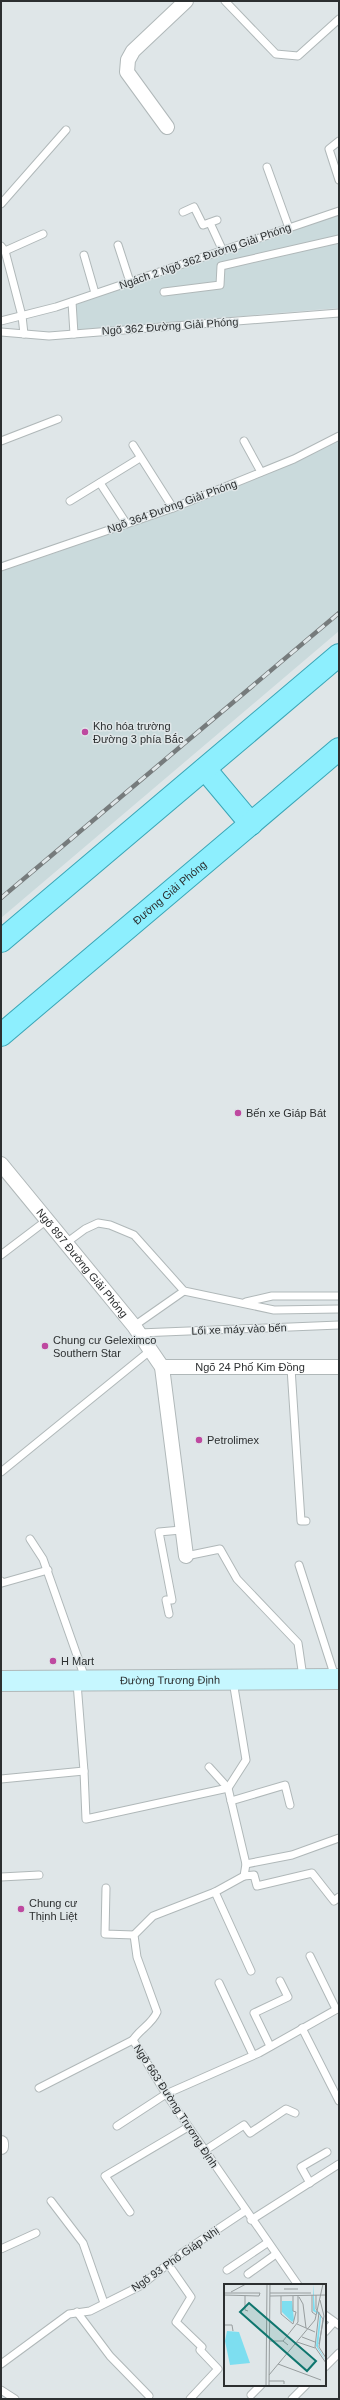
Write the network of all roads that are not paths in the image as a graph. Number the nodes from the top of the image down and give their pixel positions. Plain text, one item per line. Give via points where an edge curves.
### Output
1 (186, 1) edge
2 (225, 1) edge
3 (339, 19) edge
4 (167, 128) dead end
5 (66, 130) dead end
6 (339, 141) edge
7 (267, 167) dead end
8 (339, 180) edge
9 (1, 204) edge
10 (339, 210) edge
11 (183, 212) dead end
12 (289, 228) junction
13 (43, 234) dead end
14 (339, 239) edge
15 (118, 245) dead end
16 (3, 248) edge
17 (222, 249) junction
18 (84, 254) dead end
19 (130, 282) junction
20 (164, 292) dead end
21 (95, 293) junction
22 (72, 302) junction
23 (339, 313) edge
24 (22, 316) junction
25 (1, 321) edge
26 (1, 332) edge
27 (24, 334) junction
28 (74, 334) junction
29 (58, 419) dead end
30 (339, 436) edge
31 (1, 441) edge
32 (244, 441) dead end
33 (133, 445) dead end
34 (140, 458) junction
35 (261, 472) junction
36 (100, 483) junction
37 (70, 501) dead end
38 (173, 508) junction
39 (126, 523) junction
40 (1, 567) edge
41 (339, 656) edge
42 (339, 749) edge
43 (199, 774) junction
44 (246, 828) junction
45 (1, 941) edge
46 (1, 1035) edge
47 (1, 1164) edge
48 (47, 1220) junction
49 (66, 1243) junction
50 (1, 1255) edge
51 (184, 1291) junction
52 (339, 1296) edge
53 (244, 1303) junction
54 (339, 1309) edge
55 (339, 1325) edge
56 (136, 1329) junction
57 (151, 1350) junction
58 (162, 1367) junction
59 (291, 1368) junction
60 (339, 1368) edge
61 (1, 1472) edge
62 (306, 1520) dead end
63 (181, 1530) junction
64 (30, 1539) dead end
65 (186, 1556) joint
66 (299, 1565) dead end
67 (48, 1570) junction
68 (1, 1581) edge
69 (169, 1614) dead end
70 (337, 1679) edge
71 (81, 1680) junction
72 (233, 1680) junction
73 (303, 1680) junction
74 (1, 1681) edge
75 (209, 1766) dead end
76 (84, 1771) junction
77 (1, 1779) edge
78 (228, 1788) junction
79 (230, 1801) junction
80 (290, 1805) dead end
81 (339, 1838) edge
82 (246, 1864) junction
83 (39, 1875) dead end
84 (244, 1876) junction
85 (1, 1877) edge
86 (106, 1888) dead end
87 (215, 1892) junction
88 (339, 1897) edge
89 (134, 1935) junction
90 (310, 1956) dead end
91 (251, 1971) dead end
92 (280, 1980) dead end
93 (219, 1982) dead end
94 (337, 2009) edge
95 (302, 2028) junction
96 (133, 2040) junction
97 (270, 2046) junction
98 (253, 2055) junction
99 (39, 2088) dead end
100 (166, 2094) junction
101 (339, 2101) edge
102 (295, 2112) dead end
103 (117, 2126) dead end
104 (188, 2127) junction
105 (1, 2143) edge
106 (1, 2147) edge
107 (204, 2151) junction
108 (327, 2152) dead end
109 (339, 2164) edge
110 (310, 2183) junction
111 (51, 2201) dead end
112 (245, 2211) junction
113 (130, 2212) dead end
114 (251, 2220) junction
115 (36, 2233) dead end
116 (268, 2243) junction
117 (1, 2250) edge
118 (276, 2254) junction
119 (168, 2264) junction
120 (227, 2270) dead end
121 (248, 2274) dead end
122 (297, 2284) edge
123 (104, 2303) junction
124 (78, 2312) junction
125 (326, 2316) edge
126 (337, 2324) edge
127 (326, 2331) edge
128 (339, 2353) edge
129 (1, 2364) edge
130 (326, 2366) edge
131 (260, 2386) edge
132 (305, 2386) edge
133 (1, 2390) edge
134 (251, 2395) dead end
135 (149, 2396) dead end
136 (15, 2399) edge
137 (190, 2399) edge
138 (292, 2399) edge

1 - 4 street via 133,52 128,60 128,72
2 - 3 lane via 276,54 298,56
5 - 9 lane
6 - 8 lane via 329,149
7 - 12 lane
10 - 12 lane, Ngách 2 Ngõ 362 Đường Giải Phóng
11 - 17 lane via 194,207 203,225 214,222
12 - 17 lane, Ngách 2 Ngõ 362 Đường Giải Phóng
13 - 16 lane
14 - 20 lane via 221,266 220,285
15 - 19 lane
16 - 24 lane
17 - 19 lane, Ngách 2 Ngõ 362 Đường Giải Phóng
18 - 21 lane
19 - 21 lane, Ngách 2 Ngõ 362 Đường Giải Phóng
21 - 22 lane, Ngách 2 Ngõ 362 Đường Giải Phóng
22 - 24 lane, Ngách 2 Ngõ 362 Đường Giải Phóng
22 - 28 lane
23 - 28 lane, Ngõ 362 Đường Giải Phóng
24 - 25 lane, Ngách 2 Ngõ 362 Đường Giải Phóng
24 - 27 lane
26 - 27 lane, Ngõ 362 Đường Giải Phóng
27 - 28 lane, Ngõ 362 Đường Giải Phóng
29 - 31 lane
30 - 35 lane, Ngõ 364 Đường Giải Phóng
32 - 35 lane
33 - 34 lane
34 - 36 lane
34 - 38 lane
35 - 38 lane, Ngõ 364 Đường Giải Phóng
36 - 37 lane
36 - 39 lane
38 - 39 lane, Ngõ 364 Đường Giải Phóng
39 - 40 lane, Ngõ 364 Đường Giải Phóng
41 - 43 main road
42 - 44 main road, Đường Giải Phóng
43 - 44 main road
43 - 45 main road
44 - 46 main road, Đường Giải Phóng
47 - 48 street, Ngõ 897 Đường Giải Phóng
48 - 49 street, Ngõ 897 Đường Giải Phóng
48 - 50 lane
49 - 51 lane via 98,1223 110,1224 134,1235
49 - 56 street, Ngõ 897 Đường Giải Phóng
51 - 53 lane
51 - 56 lane
52 - 53 lane via 272,1296
53 - 54 lane via 274,1310
55 - 56 lane, Lối xe máy vào bến
56 - 57 street, Ngõ 897 Đường Giải Phóng
57 - 58 street, Ngõ 897 Đường Giải Phóng
57 - 61 lane
58 - 59 street, Ngõ 24 Phố Kim Đồng
58 - 63 street, Ngõ 897 Đường Giải Phóng
59 - 60 street, Ngõ 24 Phố Kim Đồng
59 - 62 lane via 301,1521
63 - 65 street, Ngõ 897 Đường Giải Phóng
63 - 69 lane via 158,1532 172,1600 166,1600
64 - 67 lane
65 - 73 lane via 220,1549 237,1579 298,1643
66 - 70 lane
67 - 68 lane via 19,1580 2,1583
67 - 71 lane
70 - 73 main road, Đường Trương Định
71 - 72 main road, Đường Trương Định
71 - 74 main road, Đường Trương Định
71 - 76 lane
72 - 73 main road, Đường Trương Định
72 - 78 lane via 246,1760
75 - 78 lane
76 - 77 lane
76 - 78 lane via 86,1819
78 - 79 lane
79 - 80 lane via 285,1785
79 - 82 lane
81 - 82 lane via 292,1855
82 - 84 lane
83 - 85 lane
84 - 87 lane
84 - 88 lane via 254,1875 258,1886 312,1873 334,1901
86 - 89 lane via 105,1934
87 - 89 lane via 153,1916
87 - 91 lane
89 - 96 lane, Ngõ 663 Đường Trương Định via 137,1957 156,2012 154,2019 138,2032
90 - 94 lane
92 - 97 lane via 288,1996 254,2013
93 - 98 lane
94 - 95 lane
95 - 97 lane
95 - 101 lane
96 - 99 lane
96 - 100 lane, Ngõ 663 Đường Trương Định
97 - 98 lane
98 - 100 lane
100 - 103 lane
100 - 104 lane, Ngõ 663 Đường Trương Định
102 - 107 lane via 286,2109 250,2133 244,2125
104 - 107 lane, Ngõ 663 Đường Trương Định
104 - 113 lane via 105,2176
105 - 106 street
107 - 112 lane, Ngõ 663 Đường Trương Định
108 - 110 lane via 301,2167
109 - 110 lane
110 - 114 lane
111 - 123 lane via 83,2243
112 - 114 lane, Ngõ 663 Đường Trương Định
112 - 119 lane, Ngõ 93 Phố Giáp Nhị
114 - 116 lane, Ngõ 663 Đường Trương Định
115 - 117 lane
116 - 118 lane, Ngõ 663 Đường Trương Định
116 - 120 lane
118 - 121 lane
118 - 122 lane, Ngõ 663 Đường Trương Định
119 - 123 lane, Ngõ 93 Phố Giáp Nhị via 140,2286
119 - 137 lane via 191,2296 176,2322 202,2347 200,2350 218,2369
123 - 124 lane, Ngõ 93 Phố Giáp Nhị via 90,2311
124 - 129 lane, Ngõ 93 Phố Giáp Nhị via 69,2314
124 - 135 lane via 110,2356
125 - 126 lane
126 - 127 lane
128 - 130 lane
131 - 134 lane
132 - 138 lane
133 - 136 lane

